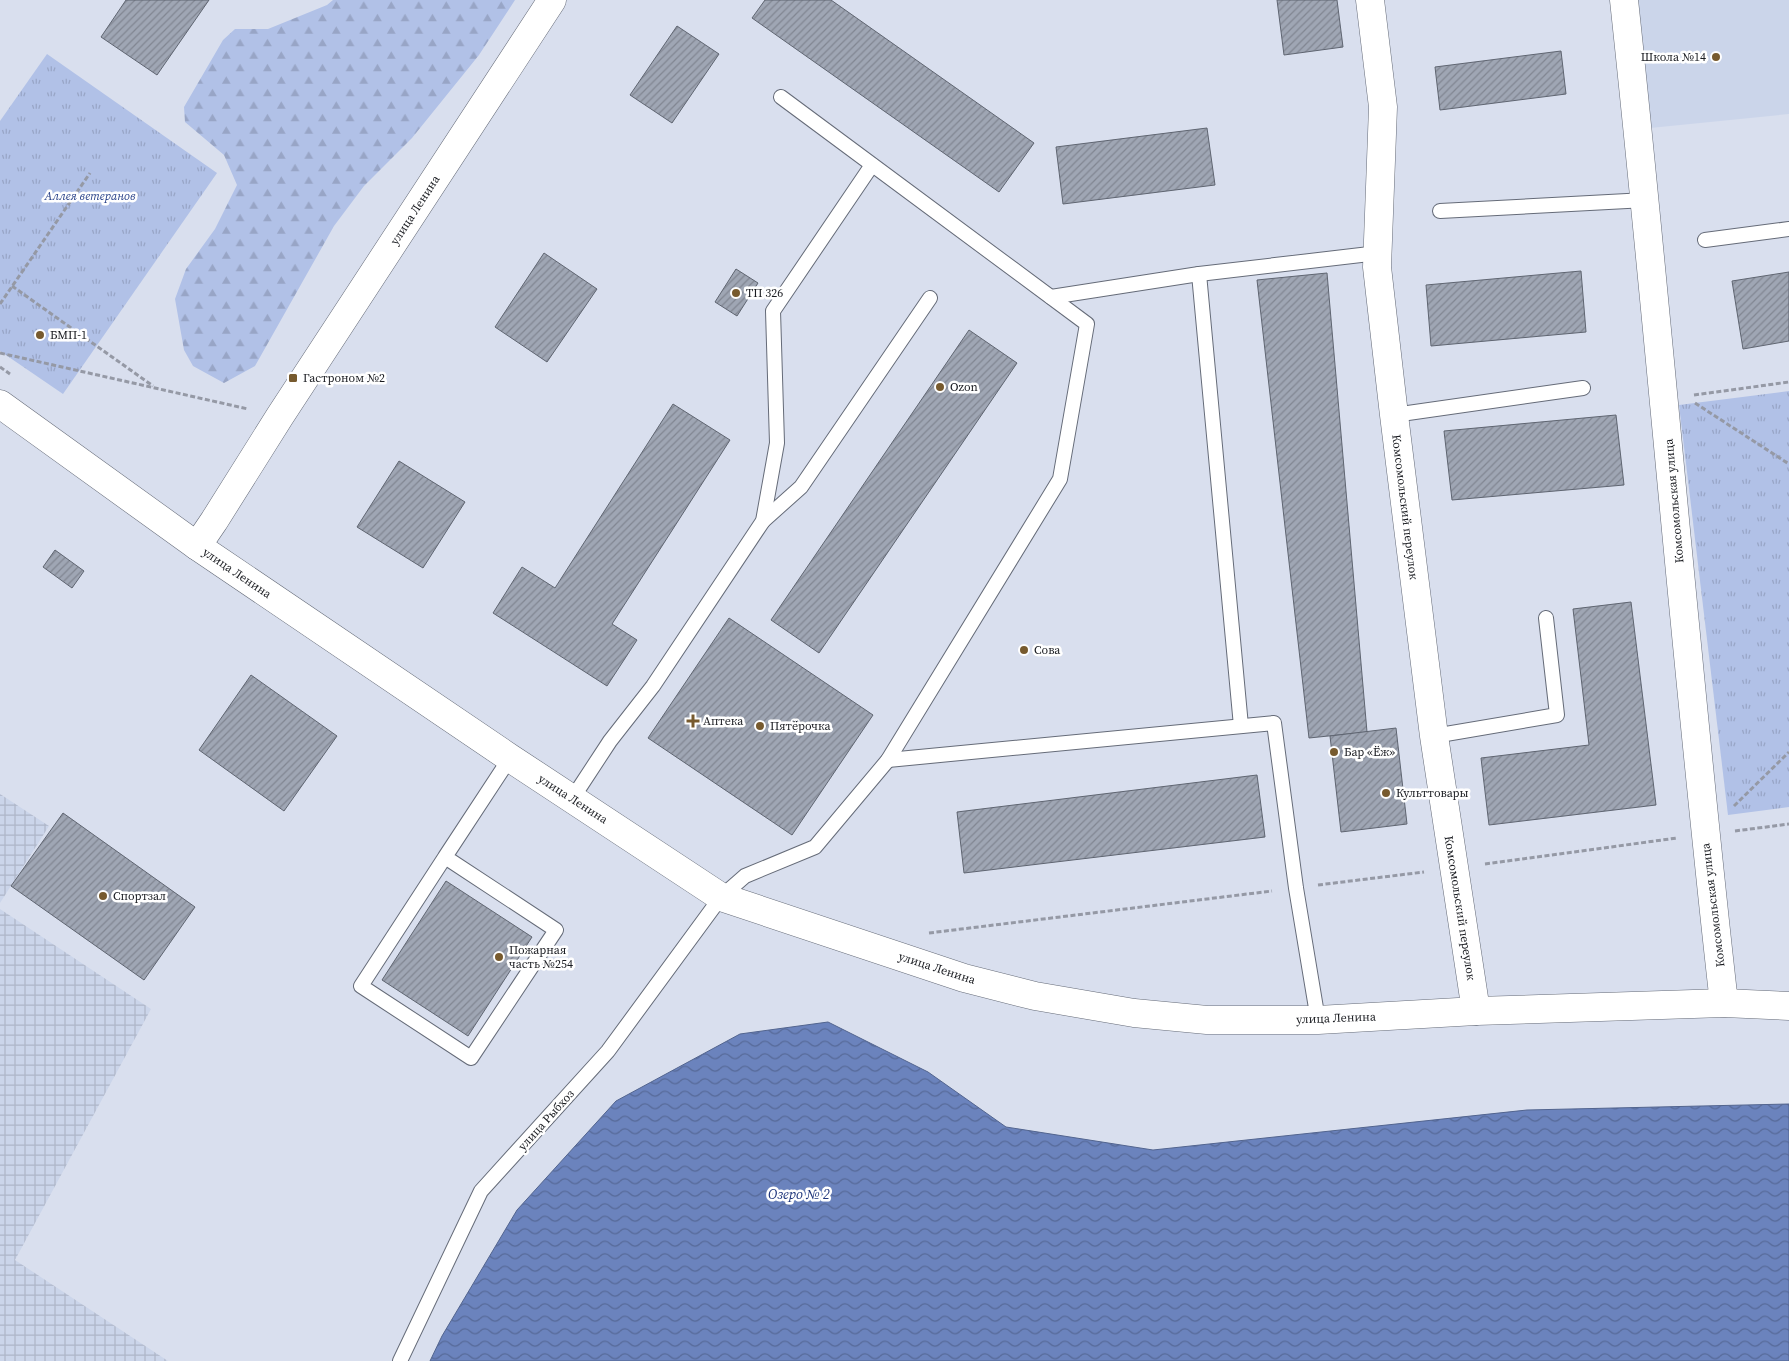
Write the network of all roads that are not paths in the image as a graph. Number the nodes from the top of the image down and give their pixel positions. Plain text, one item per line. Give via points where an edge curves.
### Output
1 (552, 0) edge
2 (1370, 0) edge
3 (1624, 0) edge
4 (781, 97) dead end
5 (872, 165) junction
6 (1646, 200) junction
7 (1440, 211) dead end
8 (1789, 229) edge
9 (1705, 240) dead end
10 (1378, 253) junction
11 (1199, 274) junction
12 (1051, 297) junction
13 (930, 298) dead end
14 (1583, 388) dead end
15 (0, 404) edge
16 (1394, 415) junction
17 (763, 522) junction
18 (196, 546) junction
19 (1546, 618) dead end
20 (1241, 726) junction
21 (1434, 736) junction
22 (510, 758) junction
23 (888, 760) junction
24 (572, 799) junction
25 (445, 857) junction
26 (721, 897) junction
27 (1724, 1003) junction
28 (1789, 1006) edge
29 (1476, 1011) junction
30 (1318, 1020) junction
31 (400, 1361) edge

1 - 18 street, улица Ленина
2 - 10 street, Комсомольский переулок via 1383,107
3 - 6 street, Комсомольская улица
4 - 5 lane
5 - 12 lane
5 - 17 lane via 773,311 777,443
6 - 7 lane
6 - 27 street, Комсомольская улица via 1673,389 1705,834
8 - 9 lane
10 - 11 lane
10 - 16 street, Комсомольский переулок
11 - 12 lane
11 - 20 lane
12 - 23 lane, улица Рыбхоз via 1087,324 1060,479
13 - 17 lane via 802,487
14 - 16 lane
15 - 18 street, улица Ленина
16 - 21 street, Комсомольский переулок
17 - 24 lane via 653,686 610,741
18 - 22 street, улица Ленина
19 - 21 lane via 1557,715
20 - 23 lane
20 - 30 lane via 1274,723
21 - 29 street, Комсомольский переулок
22 - 24 street, улица Ленина
22 - 25 lane
23 - 26 lane, улица Рыбхоз via 815,847 745,876
24 - 26 street, улица Ленина
25 - 25 lane via 556,930 471,1058 361,986
26 - 30 street, улица Ленина via 964,978 1035,996 1134,1013 1206,1020
26 - 31 lane, улица Рыбхоз via 608,1051 481,1191
27 - 28 street, улица Ленина
27 - 29 street, улица Ленина
29 - 30 street, улица Ленина

